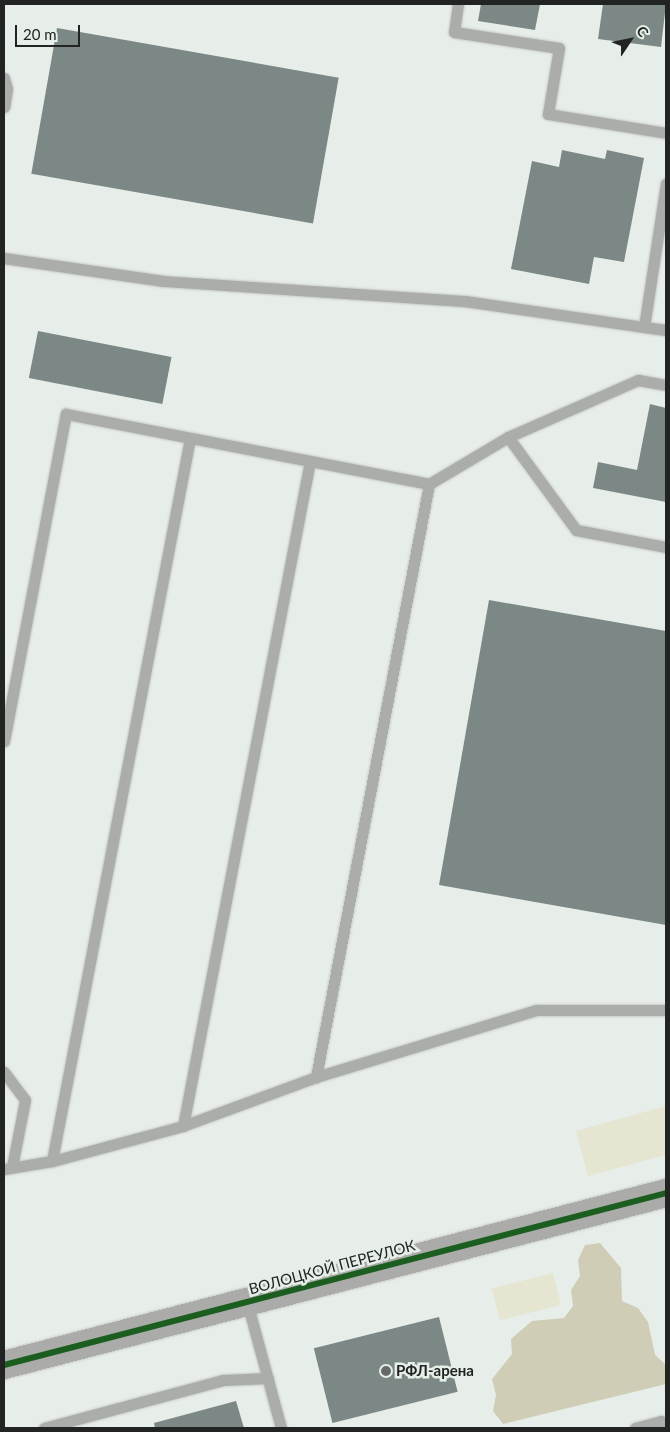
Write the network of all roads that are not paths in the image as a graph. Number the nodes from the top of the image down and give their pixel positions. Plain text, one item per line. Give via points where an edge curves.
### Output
1 (458, 4) edge
2 (4, 78) edge
3 (4, 107) edge
4 (666, 134) edge
5 (666, 184) edge
6 (4, 258) edge
7 (644, 327) junction
8 (666, 330) edge
9 (666, 385) edge
10 (508, 436) junction
11 (190, 438) junction
12 (310, 461) junction
13 (429, 484) junction
14 (666, 547) edge
15 (4, 741) edge
16 (666, 1010) edge
17 (4, 1072) edge
18 (316, 1077) junction
19 (183, 1126) junction
20 (52, 1161) junction
21 (7, 1167) edge
22 (666, 1195) edge
23 (247, 1302) junction
24 (4, 1365) edge
25 (268, 1378) junction
26 (666, 1425) edge
27 (277, 1427) edge
28 (44, 1428) edge
29 (634, 1428) edge

1 - 4 lane via 454,32 558,48 548,114
2 - 3 lane via 7,89
5 - 7 lane
6 - 7 lane via 163,282 465,300
7 - 8 lane
9 - 10 lane via 638,380
10 - 13 lane
10 - 14 lane via 576,530
11 - 12 lane
11 - 15 lane via 66,414
11 - 20 lane
12 - 13 lane
12 - 19 lane
13 - 18 lane
16 - 18 lane via 537,1010
17 - 21 lane via 25,1100
18 - 19 lane
19 - 20 lane
20 - 21 lane
22 - 23 street, ВОЛОЦКОЙ ПЕРЕУЛОК
23 - 24 street, ВОЛОЦКОЙ ПЕРЕУЛОК
23 - 25 lane
25 - 27 lane
25 - 28 lane via 223,1380
26 - 29 lane via 662,1421

